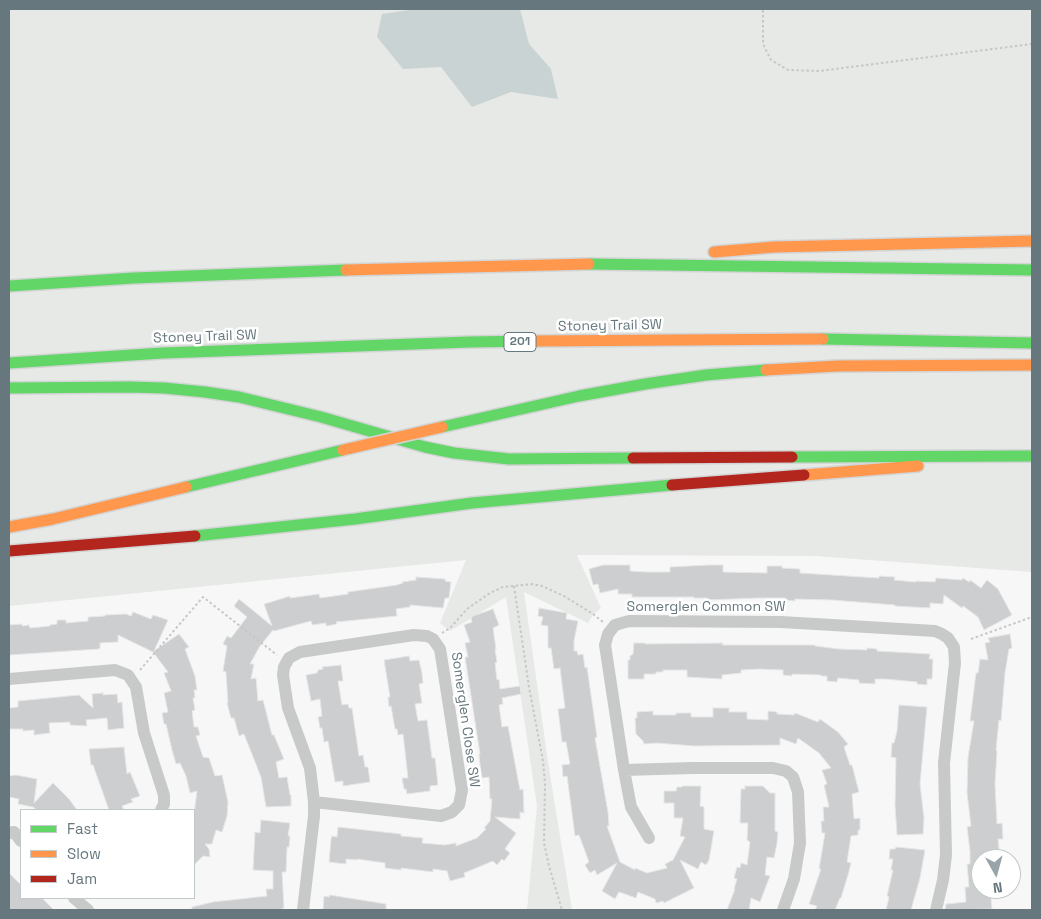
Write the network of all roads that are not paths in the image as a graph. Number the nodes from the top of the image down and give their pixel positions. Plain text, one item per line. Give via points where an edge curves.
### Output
1 (1032, 241) edge
2 (707, 252) dead end
3 (688, 254) dead end
4 (576, 264) junction
5 (1032, 270) edge
6 (9, 286) edge
7 (1032, 343) edge
8 (9, 363) edge
9 (1032, 365) edge
10 (9, 388) edge
11 (1032, 456) edge
12 (9, 528) edge
13 (9, 551) edge
14 (9, 679) edge
15 (624, 770) junction
16 (314, 802) junction
17 (162, 809) edge
18 (9, 833) edge
19 (649, 838) dead end
20 (20, 840) edge
21 (75, 899) edge
22 (88, 910) edge
23 (303, 910) edge
24 (783, 910) edge
25 (936, 910) edge

1 - 2 main road via 774,247
3 - 4 main road
4 - 5 main road
4 - 6 main road via 382,268
7 - 8 main road, Stoney Trail SW / 201 via 816,339 468,342
9 - 12 main road, bridge via 838,366 758,370 645,384 442,427
10 - 11 main road via 129,387 205,392 321,417 425,447 509,459
11 - 13 main road via 620,489 170,538
14 - 17 street via 116,670 132,678 144,733 164,795
15 - 19 street, Somerglen Common SW via 631,807
15 - 24 street via 773,768 786,771 798,792 800,843 794,879
15 - 25 street, Somerglen Common SW via 605,645 611,629 620,622 781,622 942,634 954,647 956,663 944,763 946,854
16 - 16 street, Somerglen Close SW via 310,768 288,708 283,676 286,663 300,652 414,635 433,640 441,655 462,790 459,805 452,812 440,816
16 - 23 street
18 - 20 street via 14,832
21 - 22 street

